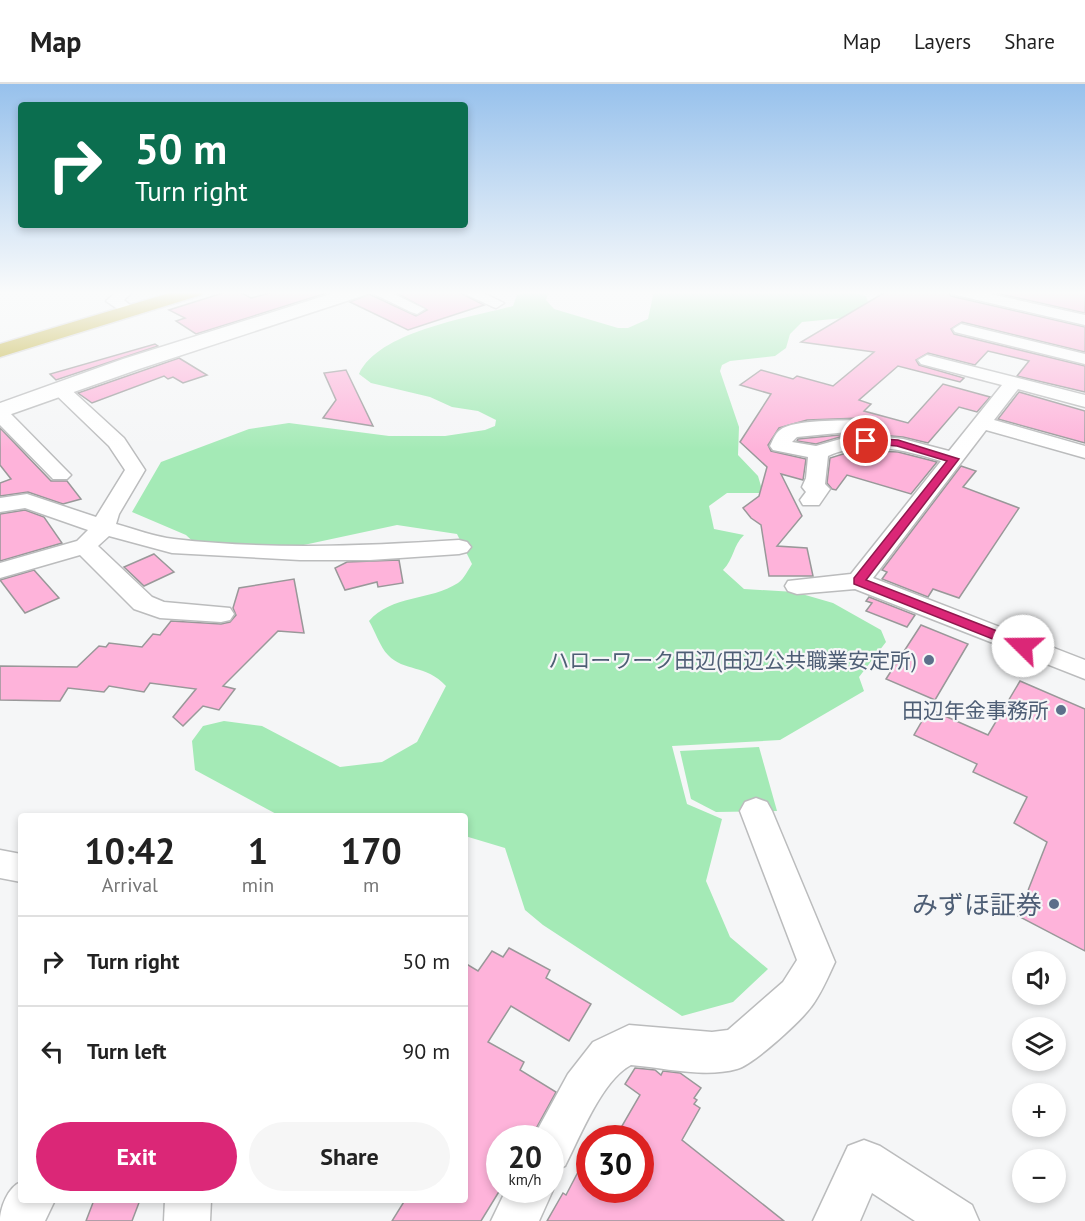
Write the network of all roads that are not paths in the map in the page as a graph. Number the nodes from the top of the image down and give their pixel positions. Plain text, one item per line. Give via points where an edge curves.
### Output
1 (23, 344) edge
2 (197, 344) edge
3 (945, 344) edge
4 (995, 344) edge
5 (0, 351) edge
6 (1085, 359) edge
7 (1014, 382) junction
8 (60, 389) junction
9 (1085, 400) edge
10 (0, 412) edge
11 (982, 423) junction
12 (898, 443) junction
13 (1085, 452) edge
14 (818, 453) junction
15 (954, 459) junction
16 (60, 475) dead end
17 (811, 500) dead end
18 (0, 505) edge
19 (104, 528) junction
20 (85, 546) junction
21 (459, 547) dead end
22 (0, 571) edge
23 (858, 581) junction
24 (797, 586) dead end
25 (221, 614) dead end
26 (1085, 670) edge
27 (756, 811) dead end
28 (0, 864) edge
29 (18, 867) edge
30 (564, 1125) edge
31 (30, 1203) edge
32 (188, 1203) edge
33 (524, 1203) edge
34 (19, 1221) edge
35 (187, 1221) edge
36 (514, 1221) edge
37 (836, 1221) edge
38 (956, 1221) edge

1 - 5 highway
2 - 8 main road
3 - 7 street via 927,360
4 - 6 street
7 - 9 street
7 - 11 street
8 - 10 main road
8 - 19 street via 117,442 135,471 108,514
10 - 16 street
11 - 13 street
11 - 15 street
12 - 14 street via 849,441
12 - 14 street via 883,431 856,425 792,431 784,435 780,446
12 - 15 street
14 - 17 street via 818,478 813,487 819,489
15 - 23 street
18 - 19 street via 27,501
19 - 20 street
19 - 21 street via 172,546 300,553
20 - 22 street
20 - 25 street via 143,603 160,610
23 - 24 street
23 - 26 street
27 - 30 street via 816,962 797,995 737,1049 712,1052 629,1046 607,1056
28 - 29 street
31 - 34 street
32 - 35 street
33 - 36 street
37 - 38 street via 864,1162

